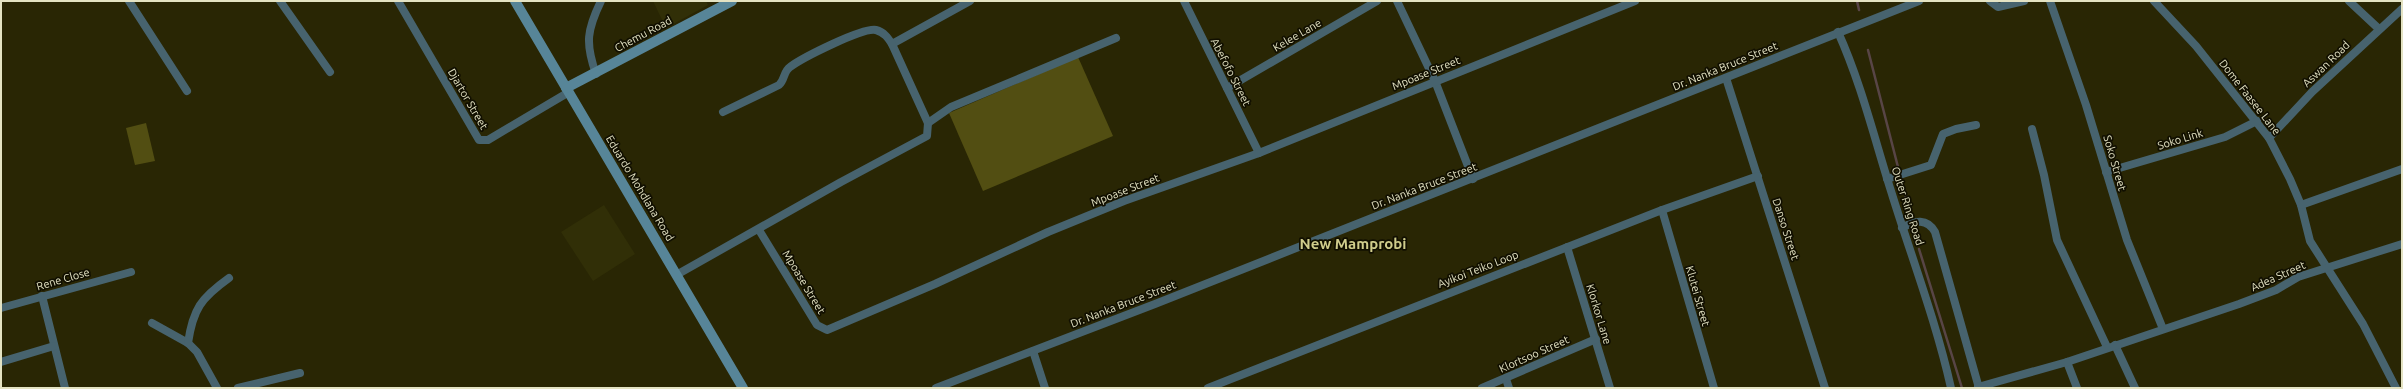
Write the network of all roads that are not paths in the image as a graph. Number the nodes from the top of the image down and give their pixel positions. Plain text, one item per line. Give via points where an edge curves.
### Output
1 (129, 1) edge
2 (280, 1) edge
3 (398, 1) edge
4 (515, 1) edge
5 (601, 1) edge
6 (732, 1) edge
7 (970, 1) edge
8 (1184, 1) edge
9 (1377, 1) edge
10 (1397, 1) edge
11 (1635, 1) edge
12 (1919, 1) edge
13 (1990, 1) edge
14 (2024, 1) edge
15 (2050, 1) edge
16 (2154, 1) edge
17 (2348, 1) edge
18 (2402, 9) edge
19 (2379, 29) junction
20 (1838, 32) junction
21 (1116, 38) dead end
22 (892, 44) junction
23 (330, 72) dead end
24 (596, 74) junction
25 (1726, 78) junction
26 (1435, 81) junction
27 (1227, 88) junction
28 (567, 90) junction
29 (186, 91) dead end
30 (723, 112) dead end
31 (2257, 121) junction
32 (928, 123) junction
33 (1976, 125) dead end
34 (2032, 129) dead end
35 (2269, 138) junction
36 (1259, 153) junction
37 (2402, 169) edge
38 (2106, 172) junction
39 (1758, 176) junction
40 (1473, 179) junction
41 (1887, 179) junction
42 (2301, 205) junction
43 (1662, 210) junction
44 (1902, 228) junction
45 (759, 230) junction
46 (2402, 244) edge
47 (1566, 246) junction
48 (2326, 267) junction
49 (131, 272) dead end
50 (678, 274) junction
51 (228, 278) dead end
52 (42, 296) junction
53 (1, 308) edge
54 (152, 323) dead end
55 (2163, 329) junction
56 (1596, 339) junction
57 (188, 343) junction
58 (54, 346) junction
59 (2111, 346) junction
60 (1034, 351) junction
61 (1, 362) edge
62 (2067, 362) junction
63 (300, 373) dead end
64 (1506, 379) junction
65 (1978, 387) edge
66 (65, 388) edge
67 (217, 388) edge
68 (238, 388) edge
69 (743, 388) edge
70 (936, 388) edge
71 (1045, 388) edge
72 (1208, 388) edge
73 (1482, 388) edge
74 (1509, 388) edge
75 (1610, 388) edge
76 (1714, 388) edge
77 (1825, 388) edge
78 (1951, 388) edge
79 (2077, 388) edge
80 (2135, 388) edge
81 (2396, 388) edge

1 - 29 street
2 - 23 street
3 - 28 street, Djartor Street via 479,140 488,140
4 - 28 main road, Eduardo Mohdlana Road
5 - 24 street via 589,29 587,46
6 - 24 main road, Chemu Road
7 - 22 street
8 - 27 street, Abefofo Street
9 - 27 street, Kelee Lane
10 - 26 street
11 - 26 street, Mpoase Street
12 - 20 street, Dr. Nanka Bruce Street
13 - 14 street via 1998,7
15 - 38 street, Soko Street
16 - 31 street, Dome Faasee Lane via 2196,46
17 - 19 street
18 - 19 street, Aswan Road
19 - 35 street, Aswan Road via 2312,92
20 - 25 street, Dr. Nanka Bruce Street
20 - 41 street, Outer Ring Road via 1864,101
21 - 32 street via 952,107
22 - 30 street via 883,32 870,29 860,31 790,67 785,71 779,85
22 - 32 street
24 - 28 main road, Chemu Road
25 - 39 street, Danso Street
25 - 40 street, Dr. Nanka Bruce Street
26 - 36 street, Mpoase Street
26 - 40 street
27 - 36 street, Abefofo Street
28 - 50 main road, Eduardo Mohdlana Road
31 - 35 street, Dome Faasee Lane
31 - 38 street, Soko Link via 2225,137
32 - 45 street via 927,136
33 - 41 street via 1943,134 1931,165
34 - 59 street via 2057,240
35 - 42 street, Dome Faasee Lane
36 - 45 street, Mpoase Street via 1124,201 1048,232 827,330 816,325
37 - 42 street
38 - 55 street, Soko Street via 2127,240
39 - 43 street, Ayikoi Teiko Loop
39 - 77 street, Danso Street
40 - 60 street, Dr. Nanka Bruce Street
41 - 44 street, Outer Ring Road
42 - 48 street, Dome Faasee Lane via 2310,241
43 - 47 street, Ayikoi Teiko Loop
43 - 76 street, Klutei Street
44 - 65 street via 1916,221 1931,225 1935,232
44 - 78 street, Outer Ring Road via 1918,270
45 - 50 street
46 - 48 street, Adea Street
47 - 56 street, Klorkor Lane
47 - 72 street, Ayikoi Teiko Loop
48 - 55 street, Adea Street via 2298,277 2267,294
48 - 81 street, Dome Faasee Lane via 2363,324
49 - 52 street, Rene Close
50 - 69 main road, Eduardo Mohdlana Road
51 - 57 street via 206,294 191,320
52 - 53 street, Rene Close
52 - 58 street
54 - 57 street
55 - 59 street, Adea Street
56 - 64 street, Klortsoo Street
56 - 75 street, Klorkor Lane
57 - 67 street via 197,352
58 - 61 street
58 - 66 street
59 - 62 street, Adea Street
59 - 80 street
60 - 70 street, Dr. Nanka Bruce Street
60 - 71 street
62 - 65 street, Adea Street
62 - 79 street
63 - 68 street
64 - 73 street, Klortsoo Street
64 - 74 street

